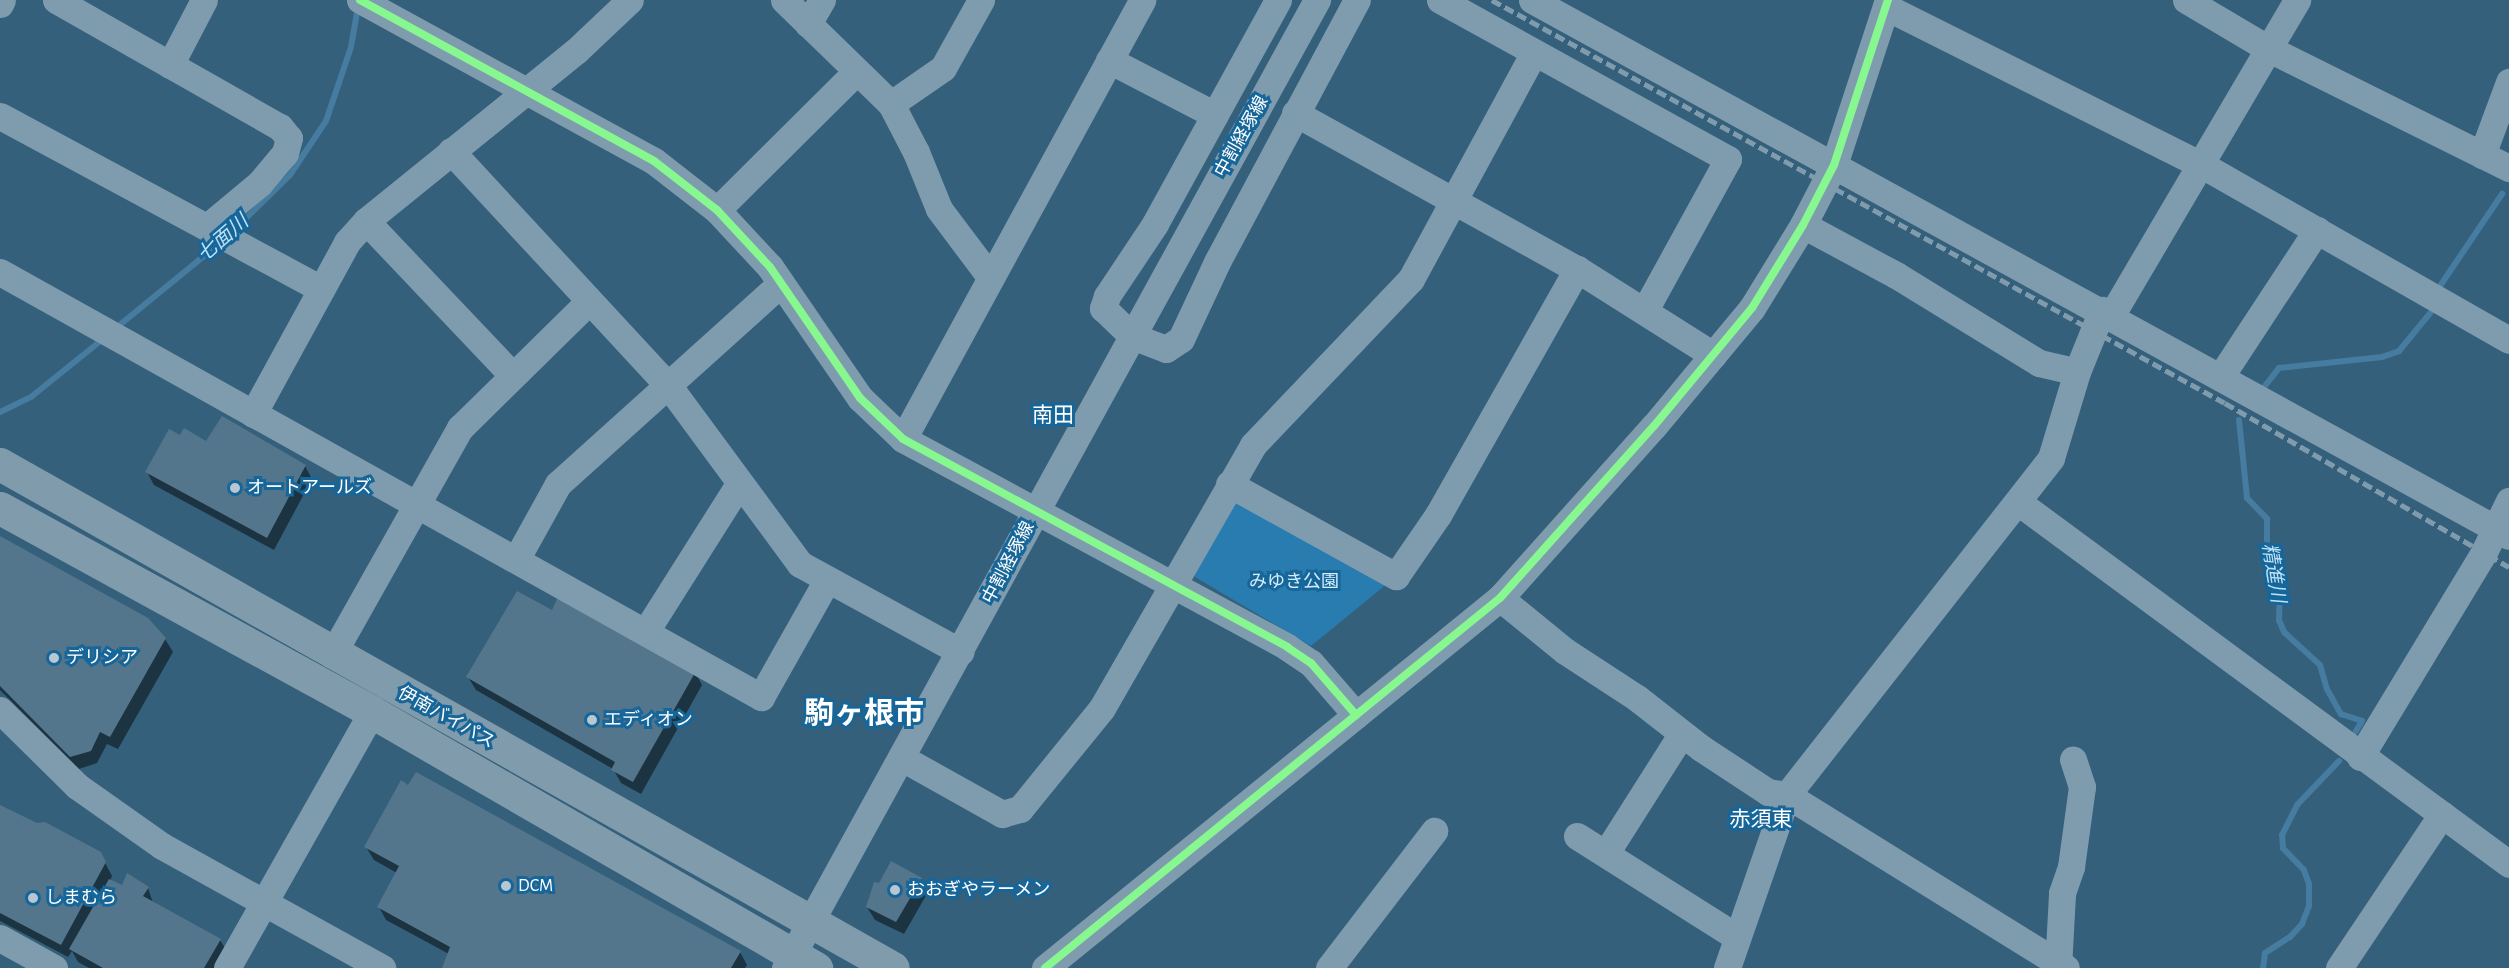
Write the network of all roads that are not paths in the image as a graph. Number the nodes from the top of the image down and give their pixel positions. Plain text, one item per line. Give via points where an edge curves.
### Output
1 (56, 0) edge
2 (204, 0) edge
3 (784, 0) edge
4 (822, 0) edge
5 (981, 0) edge
6 (1142, 0) edge
7 (1278, 0) edge
8 (1317, 0) edge
9 (1357, 0) edge
10 (1440, 0) edge
11 (2186, 0) edge
12 (2297, 0) edge
13 (628, 1) edge
14 (1537, 1) edge
15 (1887, 3) edge
16 (372, 4) edge
17 (808, 24) junction
18 (2269, 49) junction
19 (1534, 52) junction
20 (1109, 60) junction
21 (170, 65) junction
22 (856, 72) junction
23 (2509, 82) edge
24 (526, 90) junction
25 (891, 104) junction
26 (1295, 113) junction
27 (1215, 115) junction
28 (0, 116) edge
29 (451, 151) junction
30 (2482, 154) junction
31 (1834, 165) junction
32 (2202, 165) junction
33 (2509, 168) edge
34 (1454, 200) junction
35 (717, 210) junction
36 (366, 221) junction
37 (1803, 225) junction
38 (210, 229) junction
39 (2317, 230) junction
40 (1577, 269) junction
41 (0, 272) edge
42 (990, 277) junction
43 (781, 283) junction
44 (321, 289) junction
45 (588, 302) junction
46 (1645, 310) junction
47 (2107, 313) junction
48 (1132, 336) junction
49 (2509, 340) edge
50 (1713, 355) junction
51 (2077, 372) junction
52 (511, 374) junction
53 (2221, 376) junction
54 (668, 385) junction
55 (253, 414) junction
56 (903, 439) junction
57 (0, 464) edge
58 (739, 484) junction
59 (1229, 484) junction
60 (2509, 501) edge
61 (2018, 502) junction
62 (416, 504) junction
63 (0, 508) edge
64 (1036, 513) junction
65 (2502, 531) edge
66 (517, 558) junction
67 (827, 580) junction
68 (1173, 587) junction
69 (1500, 598) junction
70 (646, 631) junction
71 (961, 652) junction
72 (332, 655) junction
73 (0, 710) edge
74 (372, 712) junction
75 (1356, 715) junction
76 (1681, 735) junction
77 (2360, 757) junction
78 (902, 758) junction
79 (2073, 759) dead end
80 (1787, 795) junction
81 (2442, 814) junction
82 (1434, 831) dead end
83 (1577, 836) dead end
84 (1606, 853) junction
85 (2509, 864) edge
86 (265, 902) junction
87 (810, 922) junction
88 (1737, 937) junction
89 (0, 938) edge
90 (798, 963) edge
91 (2061, 966) edge
92 (54, 968) edge
93 (227, 968) edge
94 (382, 968) edge
95 (894, 968) edge
96 (1045, 968) edge
97 (1329, 968) edge
98 (1727, 968) edge
99 (2339, 968) edge

1 - 21 street
2 - 21 street
3 - 17 street
4 - 17 street
5 - 25 street via 942,68
6 - 20 street
7 - 27 street
8 - 48 street, 中割経塚線
9 - 26 street
10 - 19 street
11 - 18 street
12 - 18 street
13 - 24 street via 609,23
14 - 31 street
15 - 31 street
15 - 32 street
16 - 24 street
17 - 22 street
18 - 30 street
18 - 32 street
19 - 34 street
19 - 46 street via 1728,159
20 - 27 street
20 - 42 street
21 - 38 street via 280,128 289,138 285,153 260,183
22 - 25 street
22 - 35 street
23 - 30 street
24 - 29 street
24 - 35 street via 654,161
25 - 42 street via 939,209
26 - 34 street
26 - 48 street via 1181,339 1166,349
27 - 48 street via 1155,224 1107,296 1103,308
28 - 38 street
29 - 36 street
29 - 45 street
30 - 33 street
31 - 37 street
31 - 47 street
32 - 39 street
32 - 47 street
34 - 40 street
34 - 59 street via 1411,279 1252,445
35 - 43 street
36 - 44 street via 348,242
36 - 52 street
37 - 50 street via 1752,308
37 - 51 street via 1896,275 2039,363
38 - 44 street
39 - 49 street
39 - 53 street
40 - 46 street
40 - 59 street via 1438,515 1396,576
41 - 55 street
42 - 56 street
43 - 54 street
43 - 56 street via 860,398
44 - 55 street
45 - 52 street
45 - 54 street
46 - 50 street
47 - 51 street
47 - 53 street
48 - 64 street, 中割経塚線
50 - 69 street via 1554,541
51 - 61 street via 2051,458
52 - 62 street via 460,428
53 - 65 street
54 - 58 street
54 - 66 street via 558,484
55 - 62 street
56 - 64 street
57 - 72 highway, 伊南バイパス
58 - 67 street via 800,564
58 - 70 street
59 - 68 street
60 - 65 street
61 - 77 street
61 - 80 street
62 - 66 street
62 - 72 street
63 - 74 highway, 伊南バイパス
64 - 68 street
64 - 71 street, 中割経塚線
65 - 77 street via 2484,552
66 - 70 street
67 - 70 street via 761,697
67 - 71 street
68 - 75 street via 1311,663
68 - 78 street via 1102,708 1020,809 1002,814
69 - 75 street
69 - 76 street via 1565,651 1637,698
71 - 78 street, 中割経塚線
72 - 87 highway, 伊南バイパス
73 - 86 street via 77,786 162,846
74 - 86 street
74 - 90 highway, 伊南バイパス
75 - 96 street
76 - 80 street via 1768,792
76 - 84 street
77 - 81 street
78 - 87 street, 中割経塚線
79 - 91 street via 2082,787 2071,867 2062,893
80 - 88 street
80 - 91 street
81 - 85 street
81 - 99 street
82 - 97 street
83 - 84 street
84 - 88 street
86 - 93 street
86 - 94 street
87 - 90 street, 中割経塚線
87 - 95 highway, 伊南バイパス
88 - 98 street
89 - 92 street

